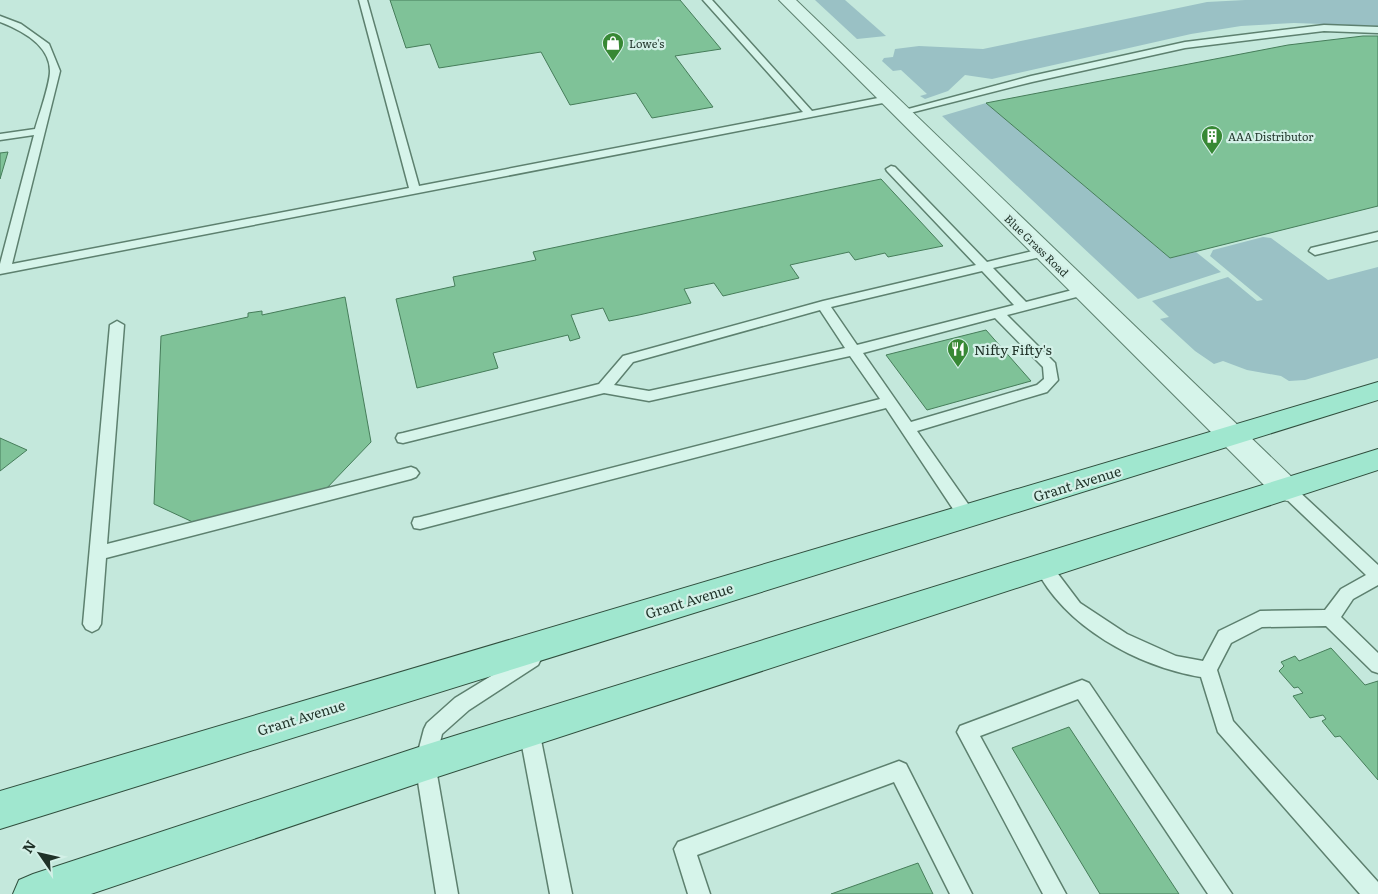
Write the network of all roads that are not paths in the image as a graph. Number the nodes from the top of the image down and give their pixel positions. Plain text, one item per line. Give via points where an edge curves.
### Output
1 (363, 0) edge
2 (707, 0) edge
3 (787, 0) edge
4 (0, 19) edge
5 (1378, 30) edge
6 (895, 105) junction
7 (810, 114) junction
8 (40, 131) junction
9 (0, 137) edge
10 (891, 169) dead end
11 (415, 190) junction
12 (1378, 236) edge
13 (1315, 251) dead end
14 (1045, 252) junction
15 (985, 267) junction
16 (3, 269) edge
17 (1084, 291) junction
18 (823, 305) junction
19 (1023, 307) junction
20 (998, 313) junction
21 (117, 325) dead end
22 (855, 350) junction
23 (604, 388) junction
24 (1378, 391) edge
25 (890, 402) junction
26 (908, 428) junction
27 (1232, 436) junction
28 (403, 438) dead end
29 (1378, 459) edge
30 (410, 473) dead end
31 (1287, 490) junction
32 (967, 516) junction
33 (420, 523) dead end
34 (98, 553) junction
35 (1043, 567) junction
36 (1378, 576) edge
37 (1330, 618) junction
38 (92, 624) dead end
39 (574, 634) junction
40 (1378, 665) edge
41 (1208, 670) junction
42 (529, 730) junction
43 (425, 763) junction
44 (0, 810) edge
45 (34, 894) edge
46 (447, 894) edge
47 (561, 894) edge
48 (699, 894) edge
49 (961, 894) edge
50 (1055, 894) edge
51 (1221, 894) edge
52 (1374, 894) edge

1 - 11 lane
2 - 7 lane
3 - 6 street, Blue Grass Road
4 - 8 lane via 18,26 46,46 55,71
5 - 6 lane via 1324,28 1186,45
6 - 7 lane
6 - 14 street, Blue Grass Road
7 - 11 lane
8 - 9 lane
8 - 16 lane
10 - 15 lane
11 - 16 lane
12 - 13 lane
14 - 15 lane
14 - 17 street, Blue Grass Road
15 - 18 lane
15 - 19 lane
17 - 19 lane
17 - 27 street, Blue Grass Road
18 - 22 lane
18 - 23 lane via 628,359
19 - 20 lane
20 - 22 lane
20 - 26 lane via 1050,366 1051,380 1042,389
21 - 34 lane
22 - 23 lane via 649,396
22 - 25 lane
23 - 28 lane
24 - 27 main road, Grant Avenue
25 - 26 lane
25 - 33 lane
26 - 32 lane
27 - 31 street, Blue Grass Road
27 - 32 main road, Grant Avenue
29 - 31 main road
30 - 34 lane
31 - 35 main road
31 - 36 lane
32 - 39 main road, Grant Avenue
34 - 38 lane
35 - 41 lane via 1074,608 1121,640 1174,664
35 - 42 main road
36 - 37 lane via 1347,594
37 - 40 lane
37 - 41 lane via 1260,619 1225,637
39 - 43 lane via 462,704 434,729
39 - 44 main road, Grant Avenue
41 - 52 lane via 1224,726
42 - 43 main road
42 - 47 lane
43 - 45 main road
43 - 46 lane
48 - 49 lane via 685,849 899,771
50 - 51 lane via 966,732 1082,689

